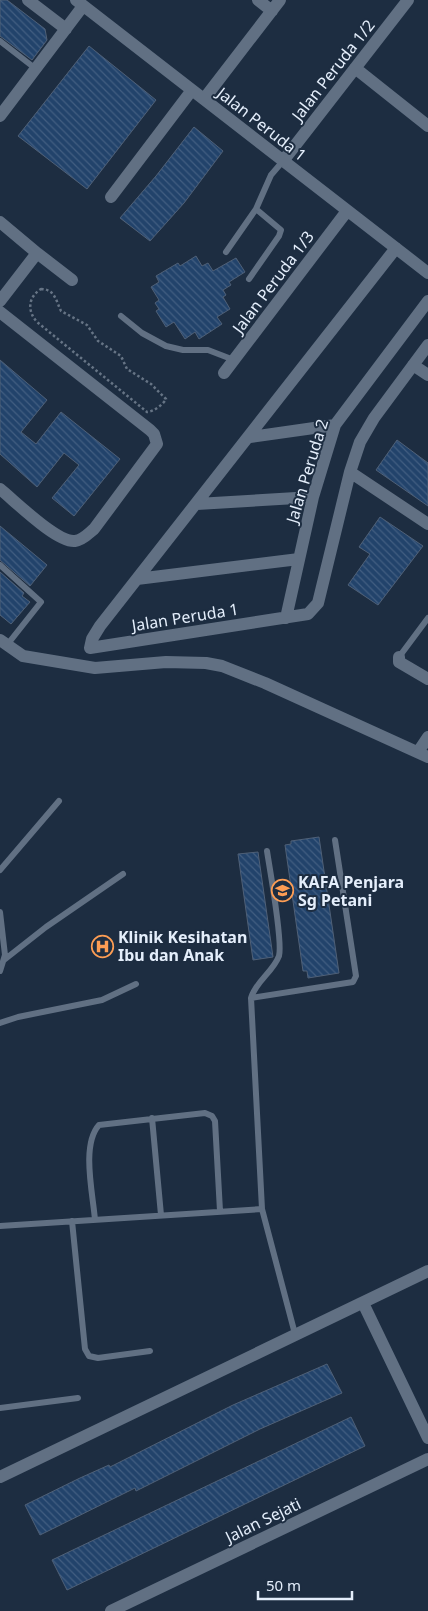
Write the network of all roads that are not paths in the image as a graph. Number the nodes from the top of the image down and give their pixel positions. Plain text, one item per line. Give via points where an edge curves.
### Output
1 (28, 0) edge
2 (258, 0) edge
3 (280, 0) edge
4 (408, 0) edge
5 (80, 3) edge
6 (272, 11) junction
7 (66, 29) junction
8 (0, 41) edge
9 (355, 68) junction
10 (36, 69) junction
11 (192, 90) junction
12 (204, 99) junction
13 (0, 116) edge
14 (428, 126) edge
15 (283, 161) junction
16 (111, 197) dead end
17 (256, 209) junction
18 (348, 211) junction
19 (0, 222) edge
20 (396, 248) junction
21 (226, 252) dead end
22 (37, 253) junction
23 (428, 273) edge
24 (249, 279) dead end
25 (72, 280) dead end
26 (0, 301) edge
27 (428, 301) edge
28 (0, 312) edge
29 (121, 316) dead end
30 (428, 345) edge
31 (234, 360) junction
32 (413, 365) junction
33 (224, 373) dead end
34 (428, 375) edge
35 (335, 425) junction
36 (250, 437) junction
37 (350, 472) junction
38 (0, 489) edge
39 (313, 497) junction
40 (197, 504) junction
41 (428, 524) edge
42 (299, 560) junction
43 (0, 566) edge
44 (137, 579) junction
45 (286, 618) junction
46 (428, 618) edge
47 (2, 646) edge
48 (399, 657) joint
49 (428, 679) edge
50 (428, 737) edge
51 (423, 755) edge
52 (59, 801) dead end
53 (335, 840) dead end
54 (268, 851) dead end
55 (0, 870) edge
56 (123, 874) dead end
57 (0, 912) edge
58 (4, 960) junction
59 (0, 970) edge
60 (136, 984) dead end
61 (251, 998) junction
62 (0, 1023) edge
63 (152, 1118) junction
64 (262, 1209) junction
65 (220, 1211) junction
66 (160, 1215) junction
67 (95, 1220) junction
68 (72, 1222) junction
69 (0, 1226) edge
70 (428, 1271) edge
71 (363, 1303) junction
72 (295, 1334) junction
73 (150, 1351) dead end
74 (78, 1398) dead end
75 (0, 1408) edge
76 (428, 1438) edge
77 (428, 1459) edge
78 (0, 1477) edge
79 (119, 1609) edge

1 - 7 street
2 - 6 street
3 - 6 street
4 - 9 street, Jalan Peruda 1/2
5 - 7 street
5 - 11 street, Jalan Peruda 1
6 - 12 street
7 - 10 street
8 - 10 lane
9 - 14 street
9 - 15 street, Jalan Peruda 1/2
10 - 13 street
11 - 12 street, Jalan Peruda 1
11 - 16 street
12 - 15 street, Jalan Peruda 1
15 - 17 lane via 271,175
15 - 18 street, Jalan Peruda 1
17 - 21 lane
17 - 24 lane via 280,230
18 - 20 street, Jalan Peruda 1
18 - 31 street, Jalan Peruda 1/3
19 - 22 street
20 - 23 street, Jalan Peruda 1
20 - 36 street
22 - 25 street
22 - 26 street
27 - 35 street, Jalan Peruda 2
28 - 38 street via 150,430 157,440 94,529 75,541 64,540 52,532
29 - 31 lane via 166,346 208,350
30 - 32 street, Jalan Peruda 1
31 - 33 street, Jalan Peruda 1/3
32 - 34 street
32 - 37 street, Jalan Peruda 1 via 366,430
35 - 36 street
35 - 39 street, Jalan Peruda 2
36 - 40 street
37 - 41 street
37 - 45 street, Jalan Peruda 1 via 318,602 308,614
39 - 40 street
39 - 42 street, Jalan Peruda 2
40 - 44 street
42 - 44 street
42 - 45 street, Jalan Peruda 2
43 - 47 lane via 42,602
44 - 45 street, Jalan Peruda 1 via 100,626 90,648
46 - 48 lane
47 - 51 street via 23,656 103,669 166,662 222,666
48 - 49 street via 399,662
50 - 51 street
52 - 55 lane
53 - 61 lane via 356,976 353,982
54 - 61 lane via 279,954
56 - 58 lane
57 - 58 lane
58 - 59 lane
60 - 62 lane via 102,1000
61 - 64 lane
63 - 65 lane via 205,1113 212,1116
63 - 66 lane
63 - 67 lane via 99,1125 93,1132 89,1152
64 - 65 lane
64 - 72 lane
65 - 66 lane
66 - 67 lane
67 - 68 lane
68 - 69 lane
68 - 73 lane via 85,1349 89,1356 98,1358
70 - 71 street
71 - 72 street
71 - 76 street
72 - 78 street
74 - 75 lane
77 - 79 street, Jalan Sejati

